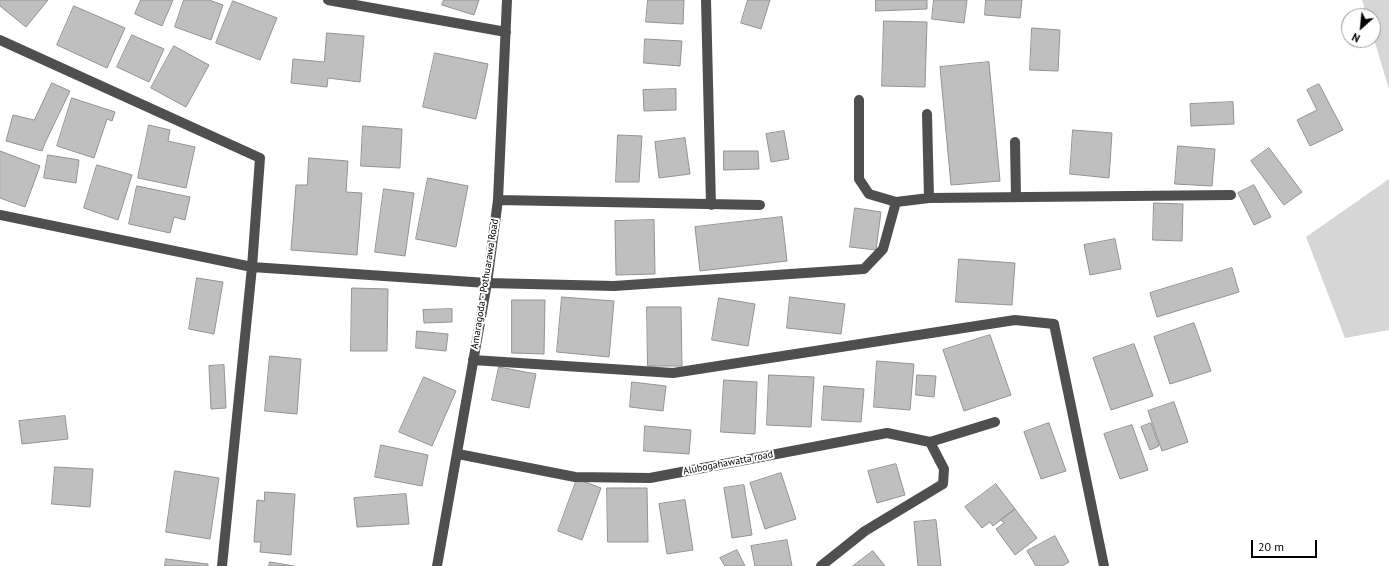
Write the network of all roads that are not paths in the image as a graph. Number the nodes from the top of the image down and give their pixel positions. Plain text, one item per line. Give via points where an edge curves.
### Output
1 (328, 0) edge
2 (508, 0) edge
3 (706, 0) edge
4 (506, 32) junction
5 (0, 40) edge
6 (859, 100) dead end
7 (927, 114) dead end
8 (1015, 142) dead end
9 (1231, 195) dead end
10 (1016, 197) junction
11 (929, 198) junction
12 (498, 200) junction
13 (896, 202) junction
14 (711, 205) junction
15 (760, 205) dead end
16 (0, 215) edge
17 (252, 267) junction
18 (487, 283) junction
19 (472, 360) junction
20 (995, 422) dead end
21 (930, 442) junction
22 (458, 454) junction
23 (222, 566) edge
24 (437, 566) edge
25 (821, 566) edge
26 (1104, 566) edge

1 - 4 street
2 - 4 street, Amaragoda - Pothuarawa Road
3 - 14 street
4 - 12 street, Amaragoda - Pothuarawa Road
5 - 17 street via 260,158
6 - 13 street via 859,180 869,194
7 - 11 street
8 - 10 street
9 - 10 street
10 - 11 street
11 - 13 street
12 - 14 street
12 - 18 street, Amaragoda - Pothuarawa Road
13 - 18 street via 883,249 864,269 614,286
14 - 15 street
16 - 17 street
17 - 18 street
17 - 23 street
18 - 19 street, Amaragoda - Pothuarawa Road
19 - 22 street, Amaragoda - Pothuarawa Road
19 - 26 street via 673,372 1015,320 1054,324
20 - 21 street, Alubogahawatta road
21 - 22 street, Alubogahawatta road via 887,433 650,478 575,477
21 - 25 street via 944,470 943,484 866,531
22 - 24 street, Amaragoda - Pothuarawa Road

